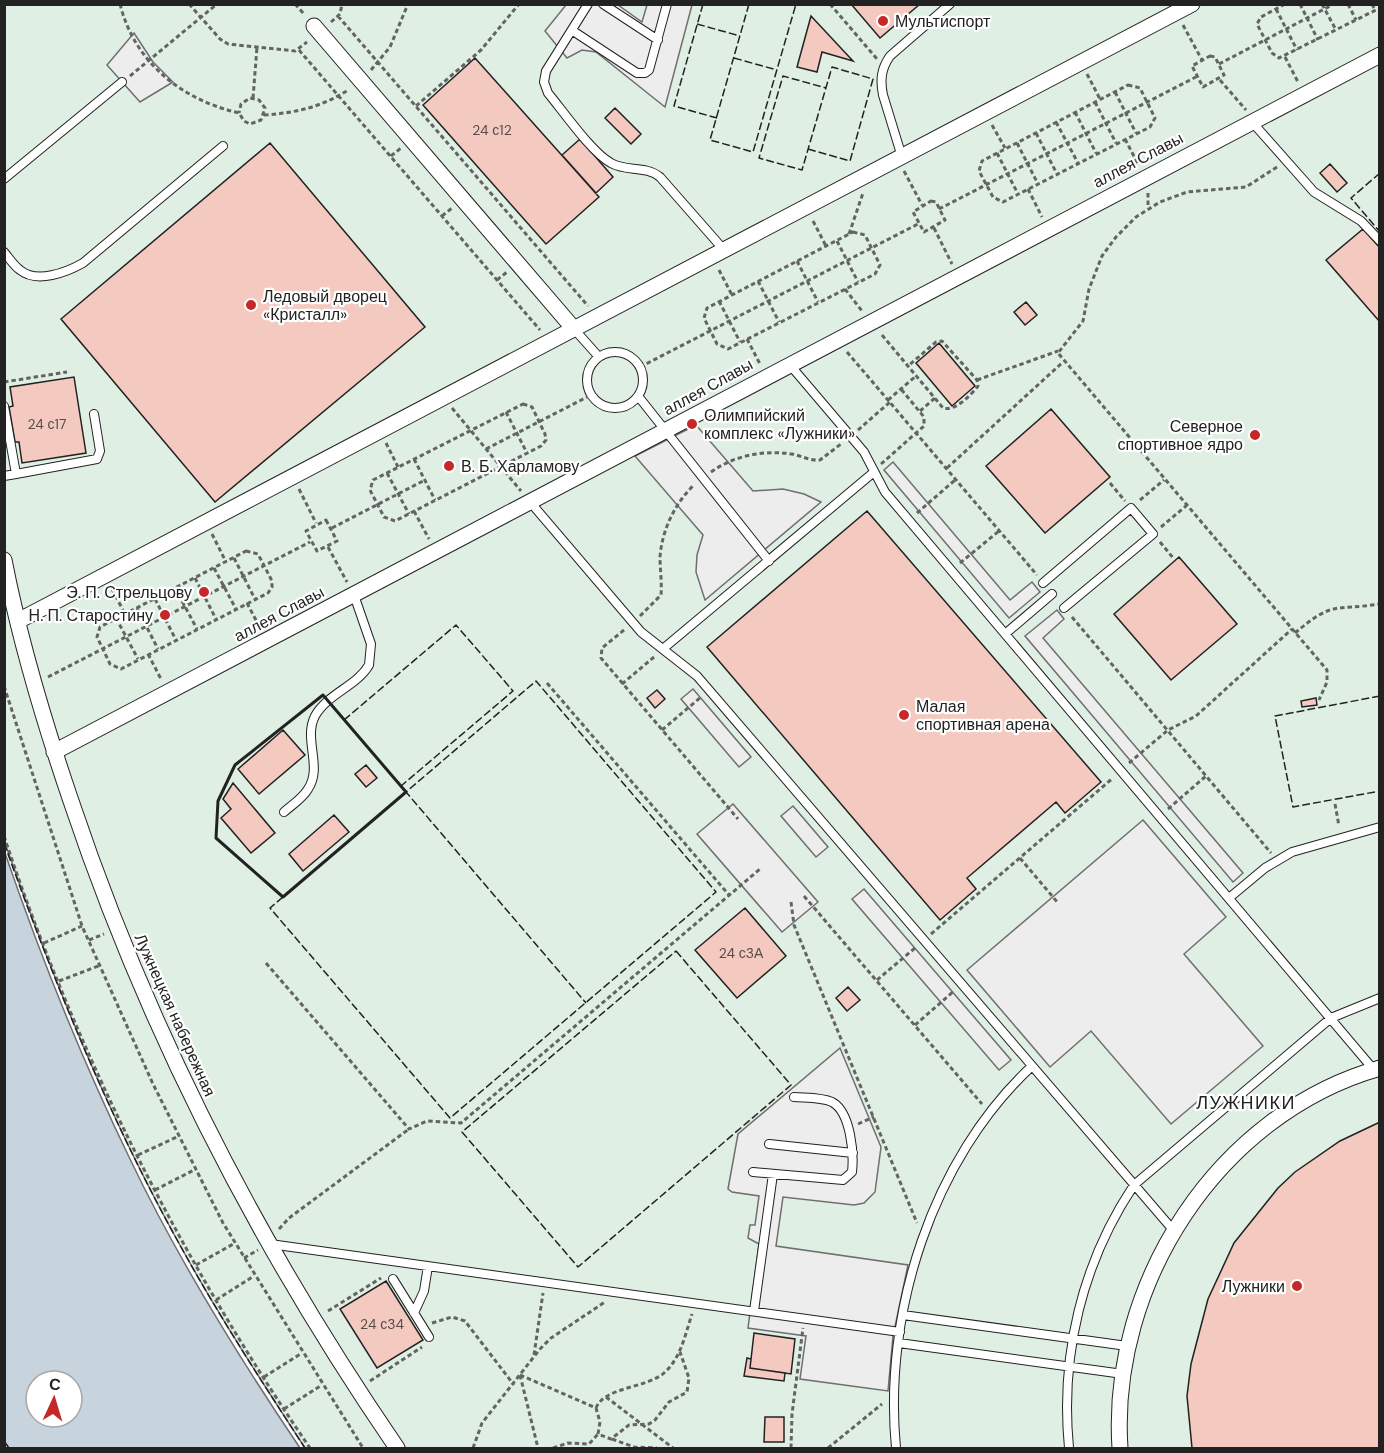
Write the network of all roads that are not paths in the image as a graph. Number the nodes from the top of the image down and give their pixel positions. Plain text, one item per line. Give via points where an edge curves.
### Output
1 (588, 4) edge
2 (603, 4) edge
3 (667, 4) edge
4 (951, 4) edge
5 (1192, 4) edge
6 (316, 29) road end
7 (573, 31) junction
8 (657, 40) junction
9 (1380, 55) edge
10 (122, 82) road end
11 (1252, 122) junction
12 (223, 146) dead end
13 (900, 158) junction
14 (4, 179) edge
15 (1380, 241) edge
16 (4, 252) edge
17 (718, 254) junction
18 (574, 329) junction
19 (599, 357) junction
20 (789, 363) junction
21 (638, 396) junction
22 (4, 406) edge
23 (94, 414) dead end
24 (665, 431) junction
25 (874, 471) junction
26 (16, 474) junction
27 (4, 476) edge
28 (531, 503) junction
29 (4, 560) edge
30 (769, 561) junction
31 (1043, 582) dead end
32 (1052, 594) dead end
33 (354, 596) junction
34 (1064, 608) dead end
35 (18, 621) junction
36 (1005, 634) junction
37 (664, 648) junction
38 (54, 752) junction
39 (284, 812) dead end
40 (1380, 827) edge
41 (1229, 898) junction
42 (1380, 998) edge
43 (1330, 1018) junction
44 (1032, 1066) junction
45 (1377, 1069) edge
46 (794, 1097) dead end
47 (769, 1144) dead end
48 (853, 1153) junction
49 (753, 1172) dead end
50 (773, 1174) junction
51 (1134, 1185) junction
52 (1174, 1231) junction
53 (268, 1244) junction
54 (428, 1266) junction
55 (393, 1279) road end
56 (753, 1311) junction
57 (414, 1313) junction
58 (903, 1315) junction
59 (900, 1332) junction
60 (429, 1336) road end
61 (1073, 1338) junction
62 (899, 1343) junction
63 (1127, 1346) junction
64 (1069, 1366) junction
65 (1123, 1374) junction
66 (397, 1449) edge
67 (896, 1449) edge
68 (1069, 1449) edge
69 (1120, 1449) edge

1 - 7 lane
2 - 8 lane
3 - 8 lane
4 - 13 lane via 890,56 884,67 883,95
5 - 13 street
6 - 18 street
7 - 8 lane via 642,74 649,70
7 - 17 lane via 546,71 548,93 604,159 660,177
9 - 11 street, аллея Славы
10 - 14 lane
11 - 15 lane via 1319,196 1361,221
11 - 20 street, аллея Славы
12 - 16 lane via 69,271 30,274 21,271
13 - 17 street
17 - 18 street
18 - 19 lane
18 - 35 street
19 - 21 lane via 614,352 629,356 640,367 643,382
19 - 21 lane via 588,375 591,395 596,401 610,407 626,406
20 - 24 street, аллея Славы
20 - 25 lane via 851,435
21 - 24 lane
22 - 26 lane
23 - 26 lane via 100,451 97,459
24 - 28 street, аллея Славы
24 - 30 lane
25 - 30 lane
25 - 36 lane via 882,488
26 - 27 lane
28 - 33 street, аллея Славы
28 - 37 lane via 641,632
29 - 35 street, Лужнецкая набережная
30 - 37 lane
31 - 34 lane via 1131,508 1153,534
32 - 36 lane
33 - 38 street, аллея Славы
33 - 39 lane via 371,644 369,665 316,716 311,730 312,783
35 - 38 street, Лужнецкая набережная
36 - 41 lane
37 - 44 lane via 710,690
38 - 53 street, Лужнецкая набережная via 117,929 178,1073
40 - 41 lane via 1341,836 1277,860
41 - 43 lane
42 - 43 lane
43 - 45 lane
43 - 51 lane
44 - 51 lane
44 - 58 lane via 989,1112 945,1188 924,1239
45 - 52 street via 1313,1097 1257,1135 1216,1173
46 - 48 lane via 830,1102 837,1107 849,1130
47 - 48 lane
48 - 50 lane via 852,1172 843,1180
49 - 50 lane
50 - 56 lane
51 - 52 lane
51 - 61 lane via 1097,1254
52 - 63 street via 1147,1284
53 - 54 lane
53 - 66 street, Лужнецкая набережная
54 - 56 lane
54 - 57 lane via 424,1291
55 - 57 lane
56 - 59 lane
57 - 60 lane
58 - 59 lane
58 - 61 lane
59 - 62 lane
61 - 63 lane
61 - 64 lane
62 - 64 lane
62 - 67 lane
63 - 65 street
64 - 65 lane
64 - 68 lane
65 - 69 street

